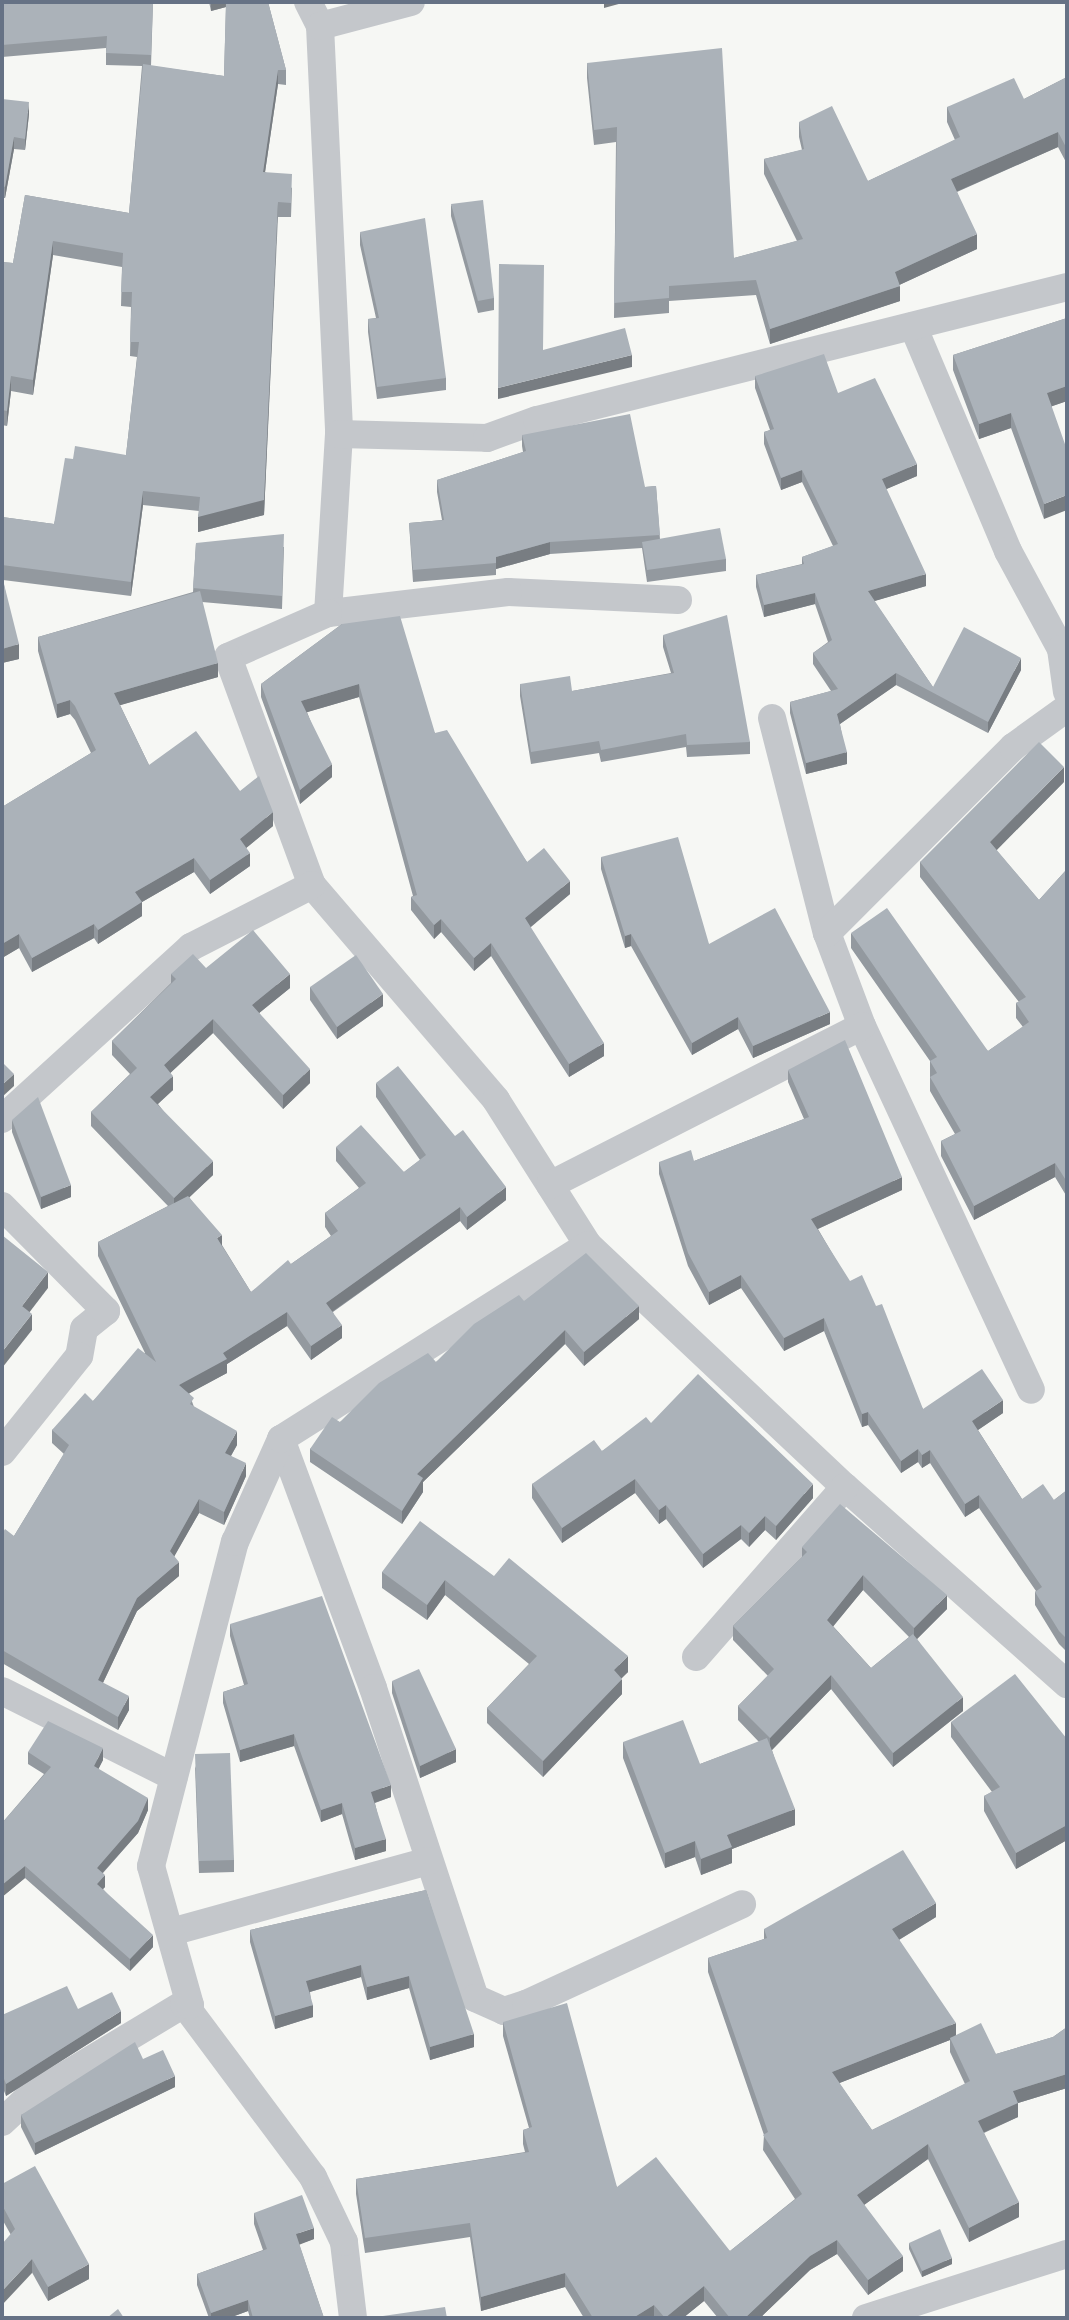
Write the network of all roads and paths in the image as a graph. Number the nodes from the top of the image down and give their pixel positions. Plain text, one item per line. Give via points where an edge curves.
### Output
1 (411, 2) edge
2 (314, 14) edge
3 (1067, 288) edge
4 (913, 326) junction
5 (339, 434) junction
6 (678, 600) dead end
7 (328, 613) junction
8 (1067, 692) edge
9 (1067, 708) edge
10 (772, 718) dead end
11 (312, 885) junction
12 (827, 933) junction
13 (862, 1026) junction
14 (2, 1119) edge
15 (550, 1185) junction
16 (2, 1206) edge
17 (589, 1245) junction
18 (1031, 1390) dead end
19 (281, 1439) junction
20 (2, 1452) edge
21 (845, 1487) junction
22 (696, 1657) dead end
23 (1067, 1684) edge
24 (2, 1690) edge
25 (174, 1777) junction
26 (428, 1861) junction
27 (742, 1904) dead end
28 (171, 1932) junction
29 (184, 2004) junction
30 (2, 2122) edge
31 (1067, 2254) edge
32 (353, 2318) edge
33 (866, 2318) edge

1 - 2 street
2 - 5 street
3 - 4 street
4 - 5 street via 487,438
4 - 8 street via 1008,551 1061,649
5 - 7 street
6 - 7 street via 508,592
7 - 11 street via 228,657
9 - 12 street via 1013,747
10 - 12 street
11 - 14 street via 191,947
11 - 15 street via 496,1100
12 - 13 street
13 - 15 street
13 - 18 street
15 - 17 street
16 - 20 street via 106,1311 84,1329 79,1356
17 - 19 street
17 - 21 street
19 - 25 street via 235,1542
19 - 26 street via 373,1688
21 - 22 street
21 - 23 street
24 - 25 street
25 - 28 street via 150,1866
26 - 27 street via 475,1998 504,2011 601,1973
26 - 28 street
28 - 29 street via 179,1985 190,2005
29 - 30 street via 29,2097
29 - 32 street via 313,2177 344,2242
31 - 33 street

